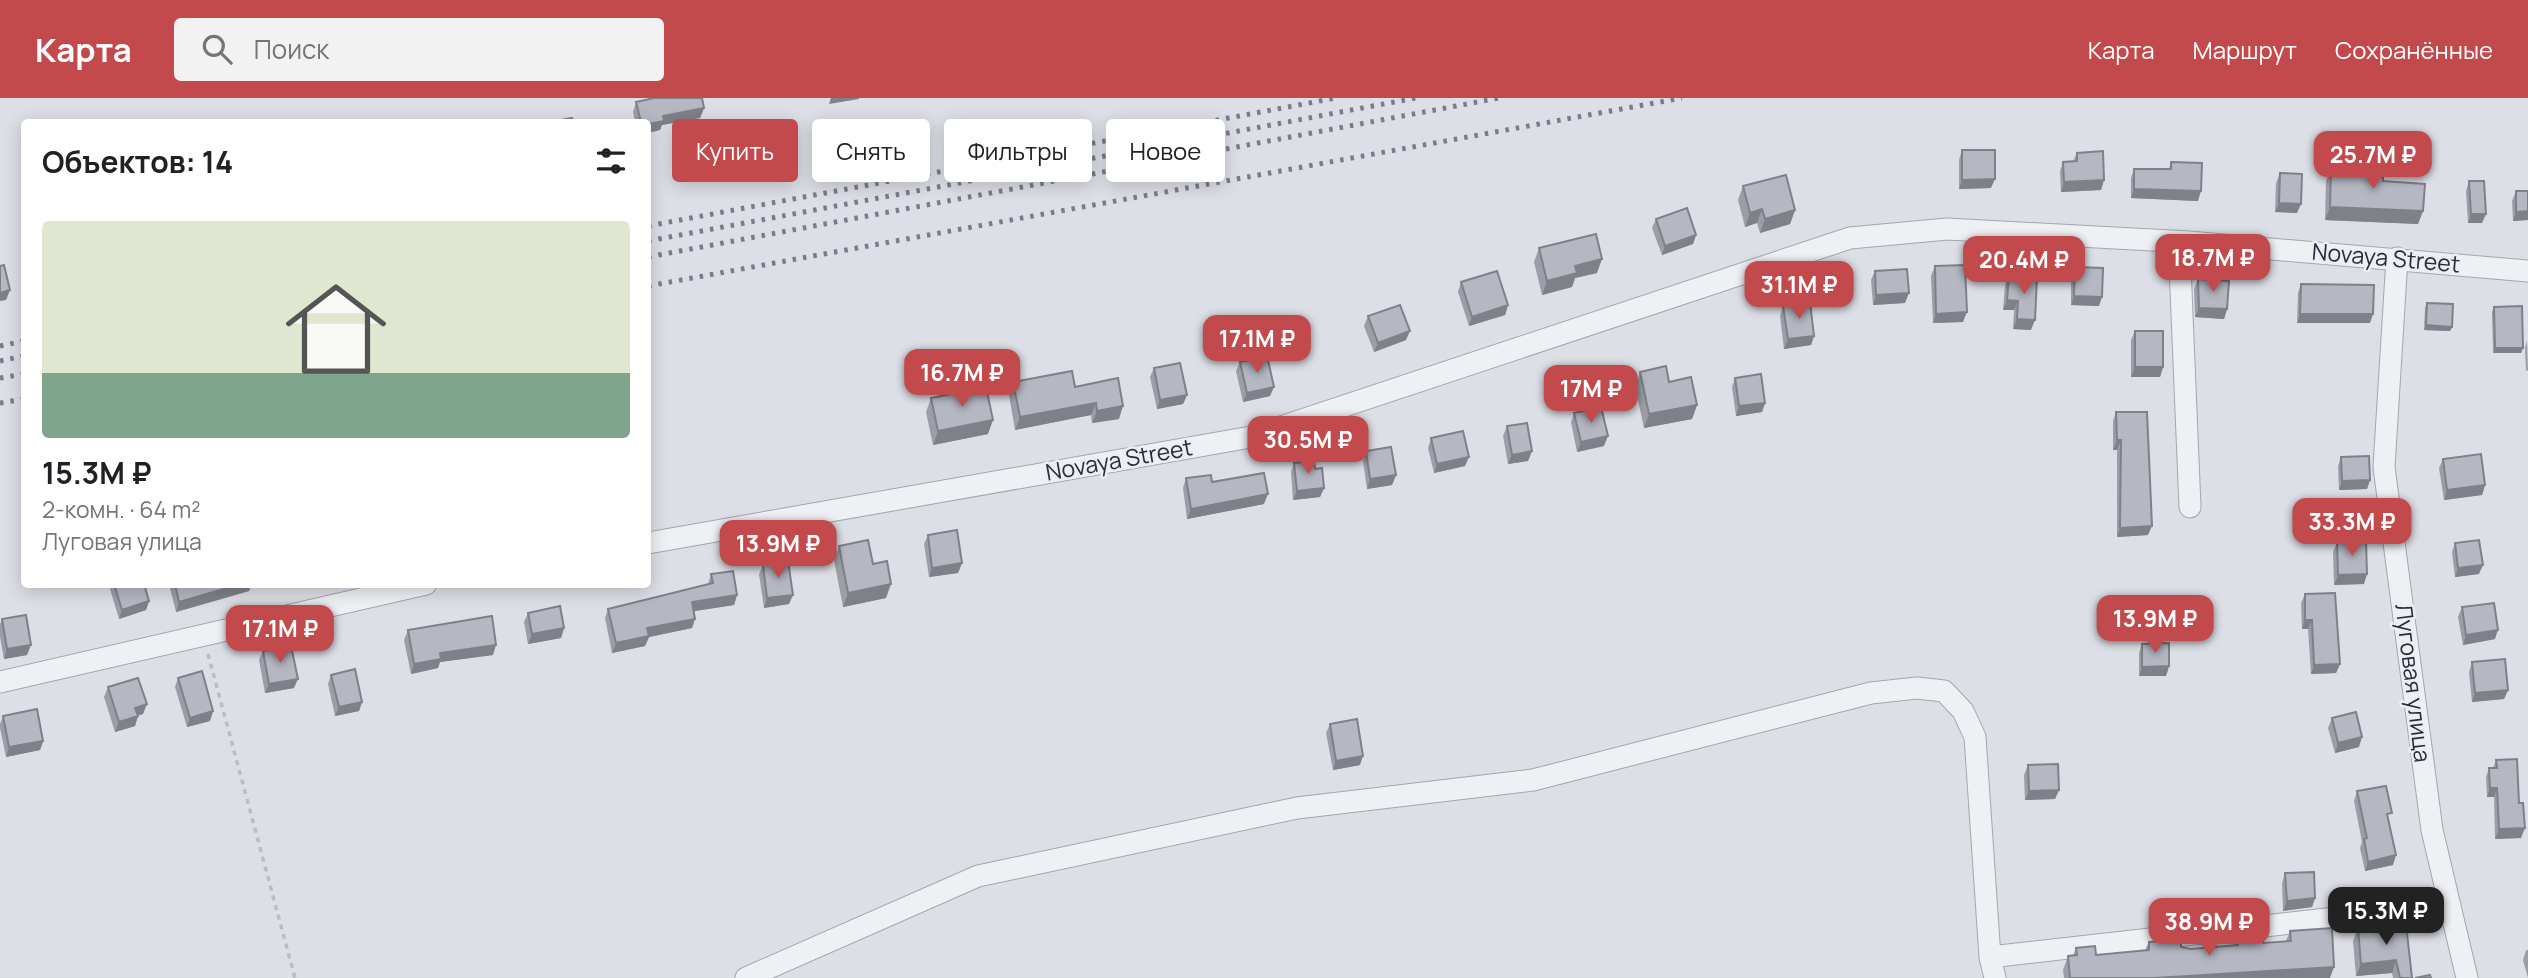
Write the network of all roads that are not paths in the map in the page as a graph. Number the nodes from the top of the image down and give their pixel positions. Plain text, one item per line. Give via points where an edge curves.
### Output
1 (2179, 242) junction
2 (2397, 258) junction
3 (2528, 271) edge
4 (2190, 507) dead end
5 (651, 542) edge
6 (409, 588) edge
7 (0, 681) edge
8 (2450, 905) junction
9 (1990, 957) junction
10 (747, 978) edge
11 (1995, 978) edge
12 (2468, 978) edge

1 - 2 street, Novaya Street
1 - 4 street
1 - 5 street, Novaya Street via 1947,229 1850,238 1251,437
2 - 3 street, Novaya Street
2 - 8 street, Луговая улица via 2384,467 2432,830
6 - 7 street
8 - 9 street
8 - 12 street, Луговая улица
9 - 10 street via 1975,737 1963,711 1944,691 1917,688 1871,694 1533,780 1297,808 978,876
9 - 11 street

